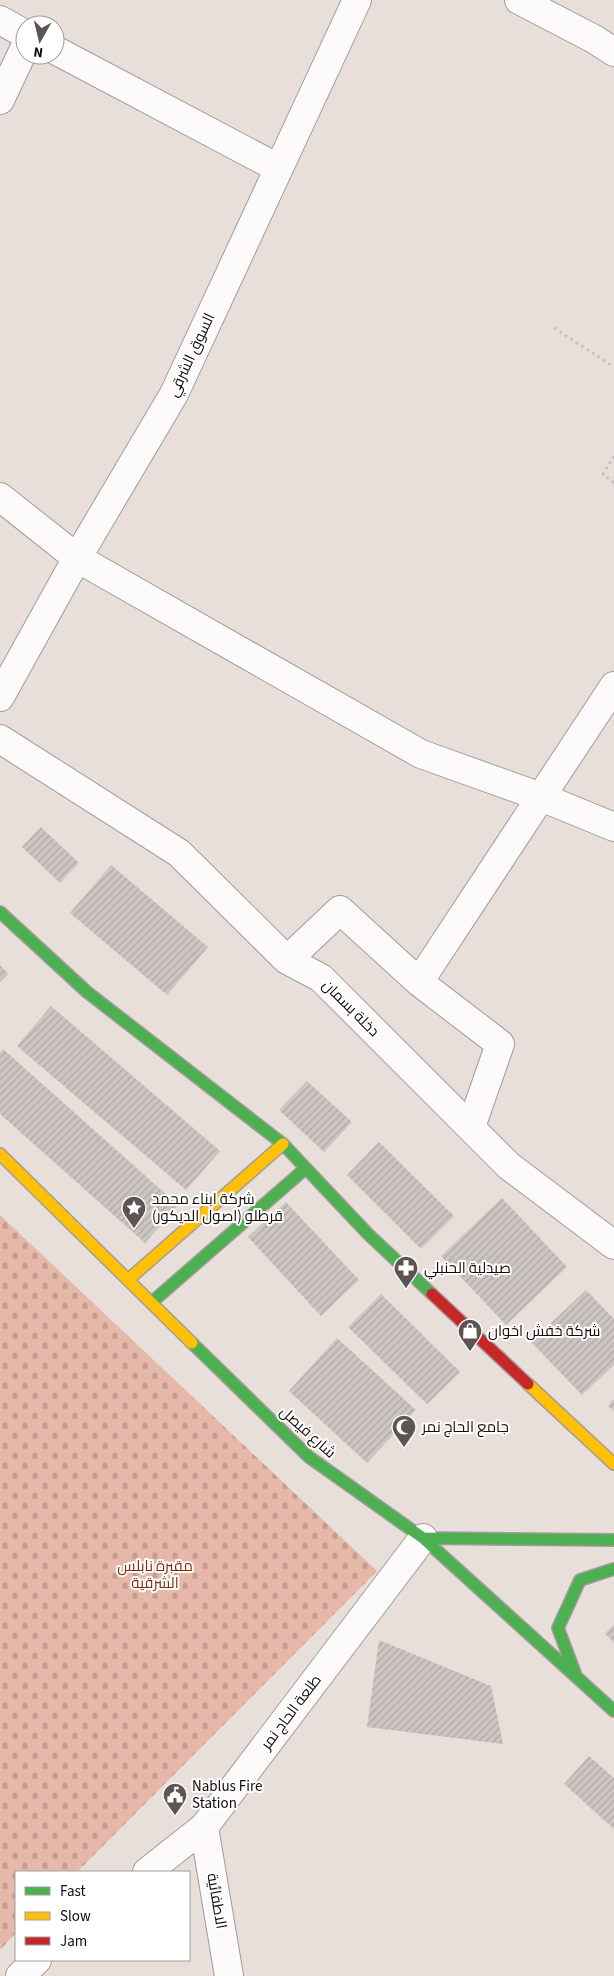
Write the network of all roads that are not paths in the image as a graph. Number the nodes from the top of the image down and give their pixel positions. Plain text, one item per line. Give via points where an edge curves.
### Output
1 (357, 0) edge
2 (519, 0) edge
3 (0, 20) edge
4 (15, 28) edge
5 (614, 52) edge
6 (65, 55) edge
7 (17, 65) edge
8 (0, 100) edge
9 (278, 168) junction
10 (0, 497) edge
11 (77, 558) junction
12 (614, 686) edge
13 (0, 697) edge
14 (0, 739) edge
15 (541, 797) junction
16 (614, 827) edge
17 (0, 912) edge
18 (287, 960) junction
19 (419, 982) junction
20 (471, 1127) junction
21 (283, 1144) junction
22 (0, 1154) edge
23 (306, 1168) junction
24 (614, 1245) edge
25 (129, 1279) junction
26 (152, 1302) junction
27 (614, 1464) edge
28 (422, 1538) junction
29 (614, 1540) edge
30 (614, 1568) edge
31 (576, 1676) junction
32 (614, 1711) edge
33 (204, 1827) junction
34 (148, 1871) edge
35 (36, 1961) edge
36 (20, 1976) edge
37 (229, 1976) edge

1 - 9 street, السوق الشرقي
2 - 5 street
3 - 4 street
6 - 9 street
7 - 8 street
9 - 11 street, السوق الشرقي via 174,394
10 - 11 street
11 - 13 street, السوق الشرقي
11 - 15 street via 421,754
12 - 15 street
14 - 18 street, دخلة بسمان via 179,853
15 - 16 street
15 - 19 street
17 - 21 main road via 86,992
18 - 19 street via 340,910
18 - 20 street, دخلة بسمان via 321,978
19 - 20 street via 500,1044
20 - 24 street, دخلة بسمان via 509,1166
21 - 23 main road
21 - 25 main road
22 - 25 main road, شارع فيصل
23 - 26 main road
23 - 27 main road via 368,1234
25 - 26 main road, شارع فيصل
26 - 28 main road, شارع فيصل via 309,1457
28 - 29 main road
28 - 31 main road, شارع فيصل
28 - 33 street, طلعة الحاج نمر
30 - 31 main road via 580,1580 558,1628
31 - 32 main road, شارع فيصل
33 - 34 street, طلعة الحاج نمر
33 - 37 street, الاطفائية
35 - 36 street

